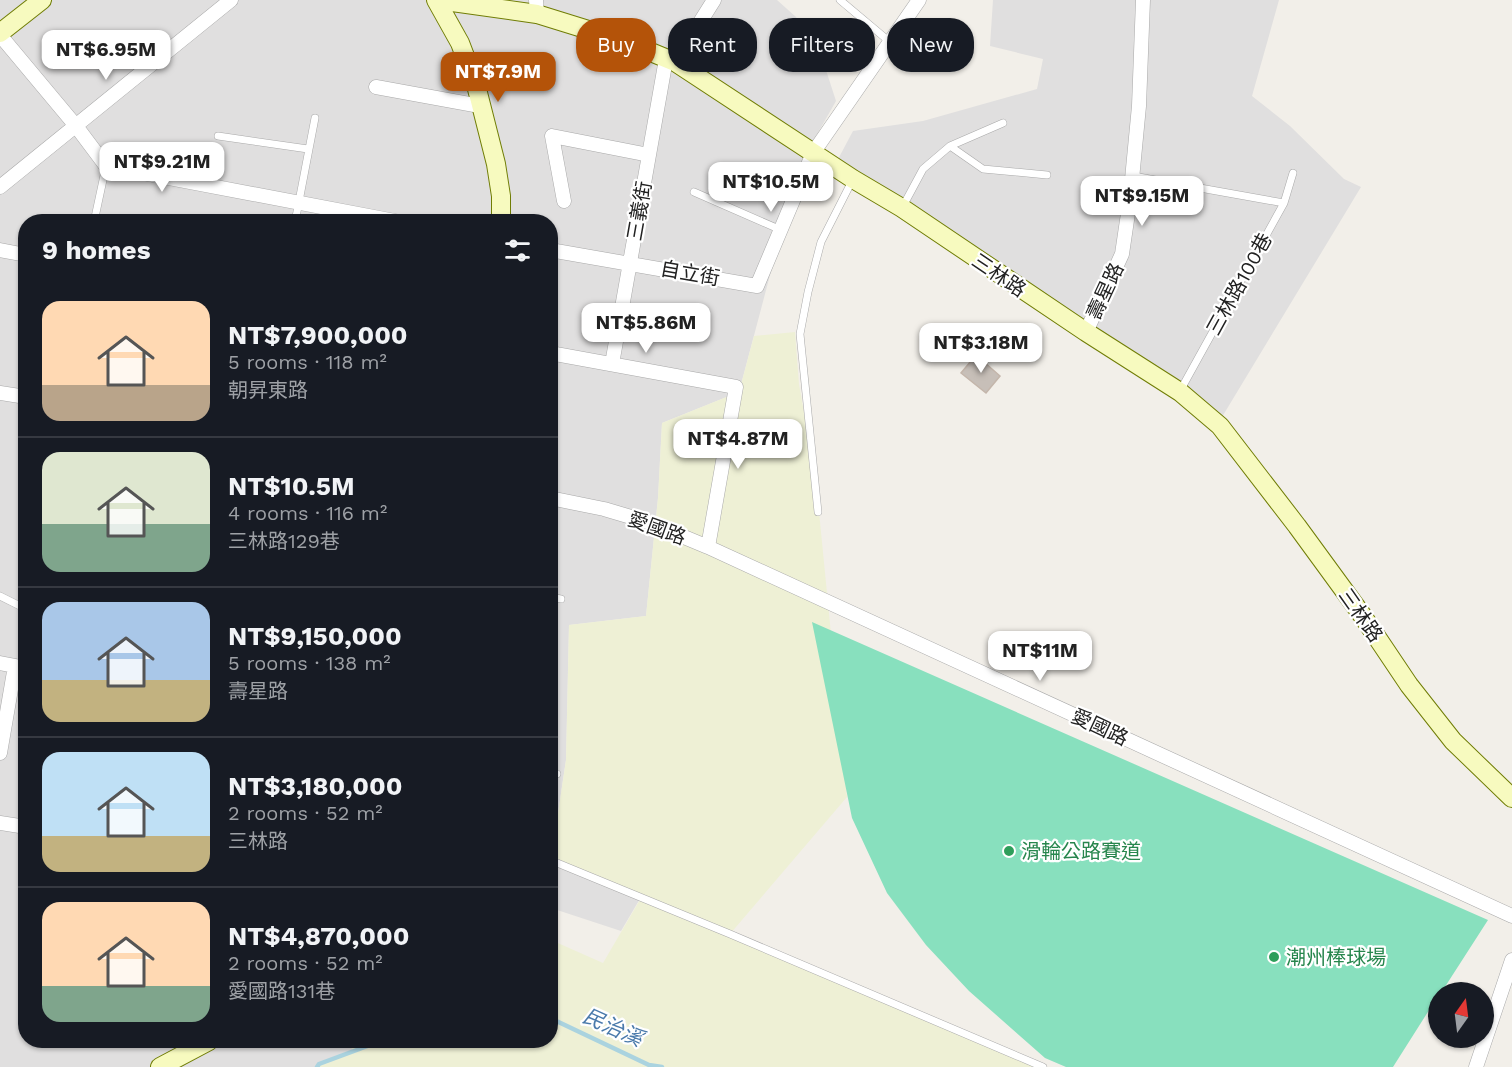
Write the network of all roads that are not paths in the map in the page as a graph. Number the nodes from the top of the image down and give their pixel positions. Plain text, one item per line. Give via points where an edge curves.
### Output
1 (42, 0) edge
2 (231, 0) edge
3 (437, 0) edge
4 (714, 0) edge
5 (840, 0) edge
6 (919, 0) edge
7 (1143, 0) edge
8 (536, 7) edge
9 (701, 18) edge
10 (907, 18) edge
11 (0, 34) edge
12 (887, 39) edge
13 (887, 46) edge
14 (668, 60) edge
15 (668, 72) edge
16 (688, 72) edge
17 (376, 87) dead end
18 (480, 106) junction
19 (315, 118) dead end
20 (1003, 123) dead end
21 (76, 126) junction
22 (218, 136) dead end
23 (950, 146) junction
24 (308, 149) junction
25 (813, 153) junction
26 (649, 154) junction
27 (106, 166) junction
28 (1293, 173) dead end
29 (1047, 175) dead end
30 (1132, 176) junction
31 (853, 179) junction
32 (0, 187) edge
33 (694, 192) dead end
34 (564, 201) dead end
35 (298, 202) junction
36 (1284, 203) junction
37 (903, 208) junction
38 (96, 214) edge
39 (296, 214) edge
40 (359, 214) edge
41 (501, 214) edge
42 (781, 230) junction
43 (0, 250) edge
44 (558, 251) edge
45 (18, 253) edge
46 (630, 262) junction
47 (1086, 332) junction
48 (558, 354) edge
49 (612, 364) junction
50 (1180, 392) junction
51 (0, 393) edge
52 (18, 396) edge
53 (558, 500) edge
54 (818, 512) dead end
55 (708, 547) junction
56 (0, 596) edge
57 (558, 598) edge
58 (561, 599) dead end
59 (18, 603) edge
60 (0, 663) edge
61 (18, 667) edge
62 (18, 676) edge
63 (0, 753) edge
64 (1512, 798) edge
65 (0, 823) edge
66 (18, 826) edge
67 (558, 863) edge
68 (1512, 916) edge
69 (1512, 960) edge
70 (195, 1048) edge
71 (160, 1067) edge
72 (1042, 1067) edge
73 (1476, 1067) edge

1 - 11 main road
2 - 21 street
3 - 8 main road, 三林路
3 - 18 main road via 460,43
4 - 9 street
5 - 12 lane
6 - 10 street
7 - 30 street, 壽星路
8 - 14 main road, 三林路
11 - 21 street
13 - 25 street
15 - 26 street, 三義街
16 - 25 main road, 三林路
17 - 18 street
18 - 41 main road via 496,164
19 - 24 lane
20 - 23 lane
21 - 27 street
21 - 32 street
22 - 24 lane
23 - 29 lane via 983,169
23 - 37 lane via 923,169
24 - 35 lane
25 - 31 main road, 三林路
25 - 42 street
26 - 34 street via 552,136
26 - 46 street, 三義街
27 - 35 street
27 - 38 lane
28 - 36 lane, 三林路100巷
30 - 36 lane
30 - 47 street, 壽星路 via 1122,254
31 - 37 main road, 三林路
31 - 54 lane via 821,242 800,334
33 - 42 lane
35 - 39 lane
35 - 40 street
36 - 50 lane, 三林路100巷
37 - 47 main road, 三林路
42 - 46 street, 自立街 via 758,286
43 - 45 street
44 - 46 street, 自立街
46 - 49 street, 三義街
47 - 50 main road, 三林路
48 - 49 street
49 - 55 street via 736,387
50 - 64 main road, 三林路 via 1220,426 1438,723
51 - 52 street
53 - 55 street, 愛國路 via 648,522
55 - 68 street, 愛國路
56 - 59 lane
57 - 58 lane
60 - 61 street
62 - 63 street
65 - 66 street
67 - 72 lane
69 - 73 street
70 - 71 main road

